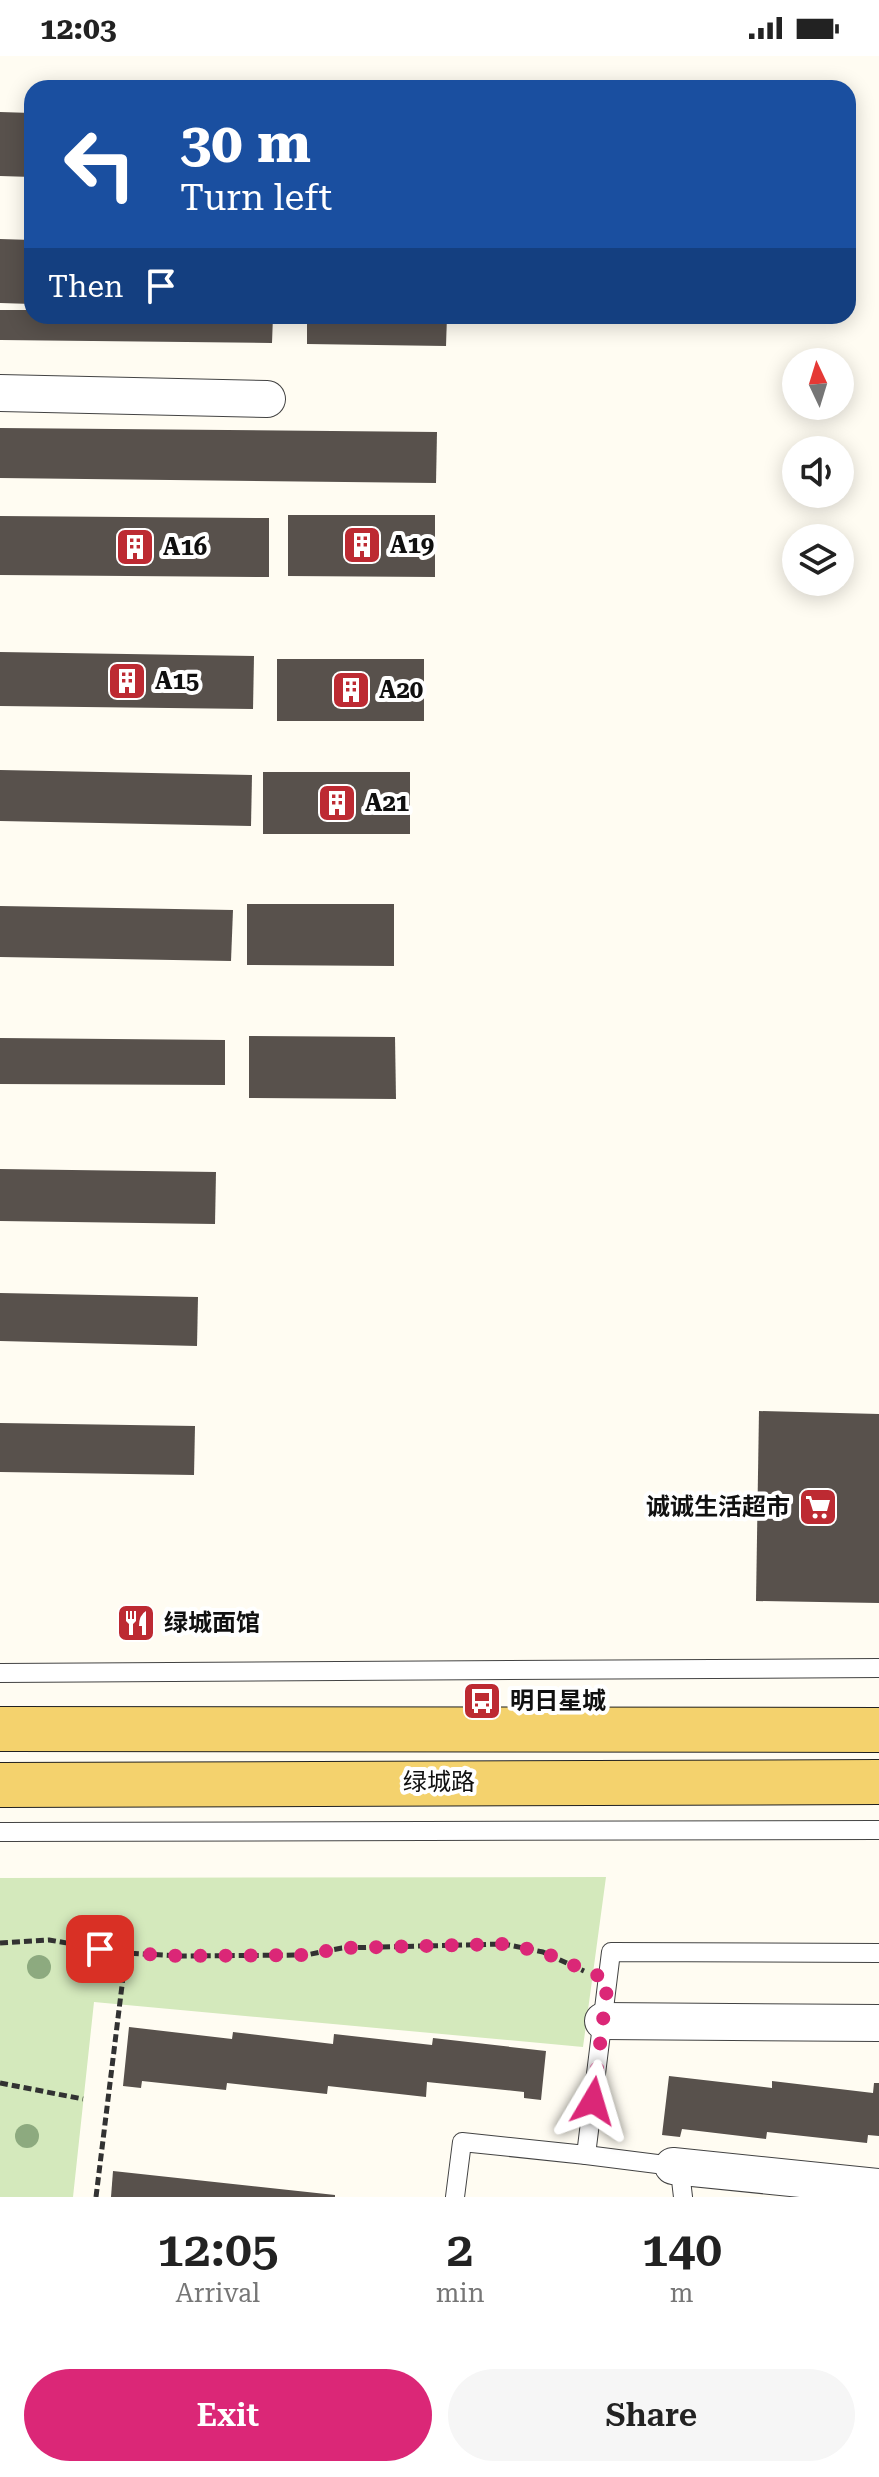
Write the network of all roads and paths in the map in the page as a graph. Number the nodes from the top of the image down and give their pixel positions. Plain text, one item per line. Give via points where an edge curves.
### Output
1 (0, 393) edge
2 (267, 399) dead end
3 (879, 1668) edge
4 (0, 1673) edge
5 (0, 1729) edge
6 (879, 1730) edge
7 (879, 1782) edge
8 (0, 1785) edge
9 (879, 1830) edge
10 (0, 1832) edge
11 (0, 1943) edge
12 (126, 1953) junction
13 (879, 1953) edge
14 (608, 1980) junction
15 (603, 2021) junction
16 (879, 2023) edge
17 (0, 2083) edge
18 (83, 2099) dead end
19 (586, 2155) junction
20 (678, 2182) edge
21 (879, 2187) edge
22 (96, 2197) edge
23 (455, 2197) edge

1 - 2 street
3 - 4 lane
5 - 6 main road
7 - 8 main road, 绿城路
9 - 10 lane
11 - 12 path via 49,1940
12 - 14 path via 306,1955 342,1948 504,1944 543,1952
12 - 22 path
13 - 14 lane via 611,1952
14 - 15 lane
15 - 16 street
15 - 19 lane
17 - 18 path
19 - 20 lane
19 - 23 lane via 462,2142
20 - 21 street

